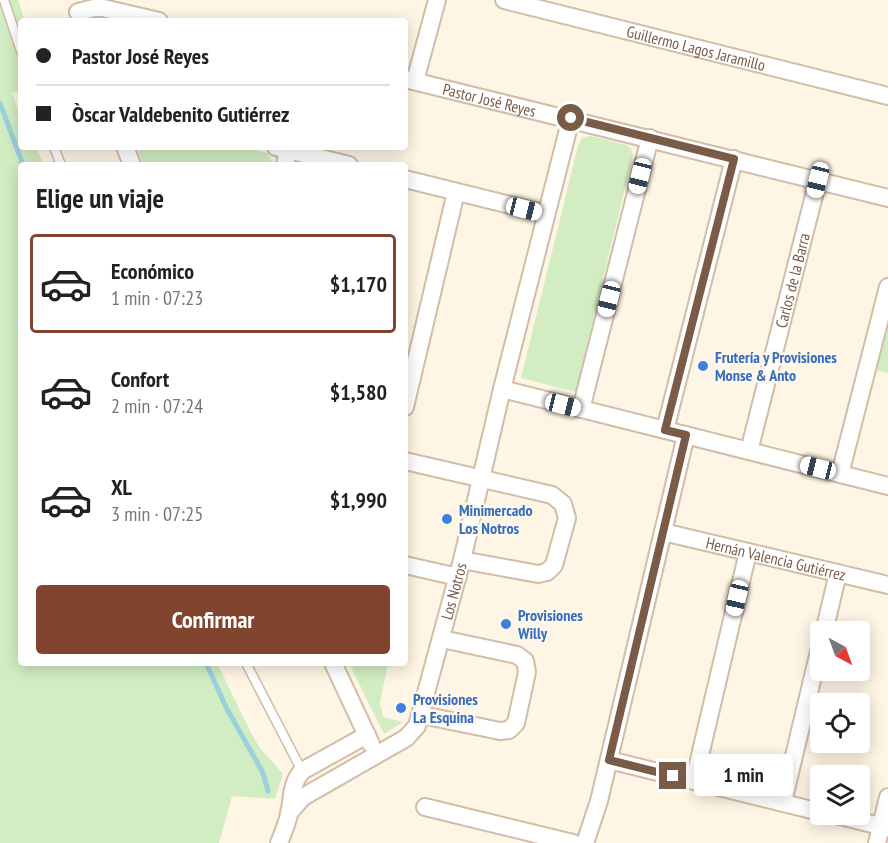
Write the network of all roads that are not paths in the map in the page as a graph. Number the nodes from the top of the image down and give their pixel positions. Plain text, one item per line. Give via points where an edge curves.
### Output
1 (4, 0) edge
2 (437, 0) edge
3 (504, 0) edge
4 (78, 11) edge
5 (146, 18) edge
6 (18, 42) edge
7 (410, 80) edge
8 (888, 96) edge
9 (571, 118) junction
10 (650, 138) junction
11 (283, 154) edge
12 (734, 159) junction
13 (331, 162) edge
14 (408, 180) edge
15 (818, 180) junction
16 (456, 192) junction
17 (888, 198) edge
18 (546, 214) junction
19 (888, 287) edge
20 (502, 389) junction
21 (408, 394) edge
22 (581, 409) junction
23 (665, 430) junction
24 (686, 435) junction
25 (749, 451) junction
26 (408, 462) edge
27 (840, 474) junction
28 (482, 478) junction
29 (888, 486) edge
30 (663, 532) junction
31 (748, 552) junction
32 (462, 560) junction
33 (408, 566) edge
34 (838, 573) junction
35 (458, 577) junction
36 (888, 585) edge
37 (827, 621) edge
38 (442, 639) junction
39 (248, 666) edge
40 (334, 666) edge
41 (812, 681) edge
42 (422, 715) junction
43 (367, 735) junction
44 (377, 755) junction
45 (609, 760) junction
46 (302, 771) junction
47 (694, 781) junction
48 (888, 797) edge
49 (783, 802) junction
50 (424, 807) dead end
51 (810, 809) edge
52 (289, 813) junction
53 (861, 825) edge
54 (882, 833) edge
55 (279, 843) edge
56 (573, 843) edge
57 (585, 843) edge

1 - 6 lane
2 - 7 street
3 - 8 street, Guillermo Lagos Jaramillo
4 - 5 street via 103,8
7 - 9 street, Pastor José Reyes
9 - 10 street, Pastor José Reyes
9 - 18 street, Los Notros
10 - 12 street, Pastor José Reyes
10 - 22 street
11 - 13 street
12 - 15 street, Pastor José Reyes
12 - 23 street
14 - 16 street
15 - 17 street, Pastor José Reyes
15 - 25 street, Carlos de la Barra
16 - 18 street
16 - 21 street
18 - 20 street, Los Notros
19 - 27 street
20 - 22 street
20 - 28 street, Los Notros
22 - 23 street
23 - 24 street
24 - 25 street
24 - 30 street
25 - 27 street
26 - 28 street
27 - 29 street
28 - 32 street, Los Notros
28 - 32 street via 552,495 563,504 567,518 554,565 547,572 538,574
30 - 31 street, Hernán Valencia Gutiérrez
30 - 45 street
31 - 34 street, Hernán Valencia Gutiérrez
31 - 47 street
32 - 35 street, Los Notros
33 - 35 street
34 - 36 street, Hernán Valencia Gutiérrez
34 - 37 street
35 - 38 street, Los Notros
38 - 42 street, Los Notros
38 - 42 street via 517,655 525,661 527,672 516,723 509,730 500,731
39 - 46 lane
40 - 43 street
41 - 49 street
42 - 44 street, Los Notros via 412,732
43 - 44 street
43 - 46 street
44 - 52 street, Los Notros via 303,797
45 - 47 street
45 - 57 street
46 - 52 street via 293,784
47 - 49 street
48 - 54 street
49 - 51 street
50 - 56 street
52 - 55 street
53 - 54 street

